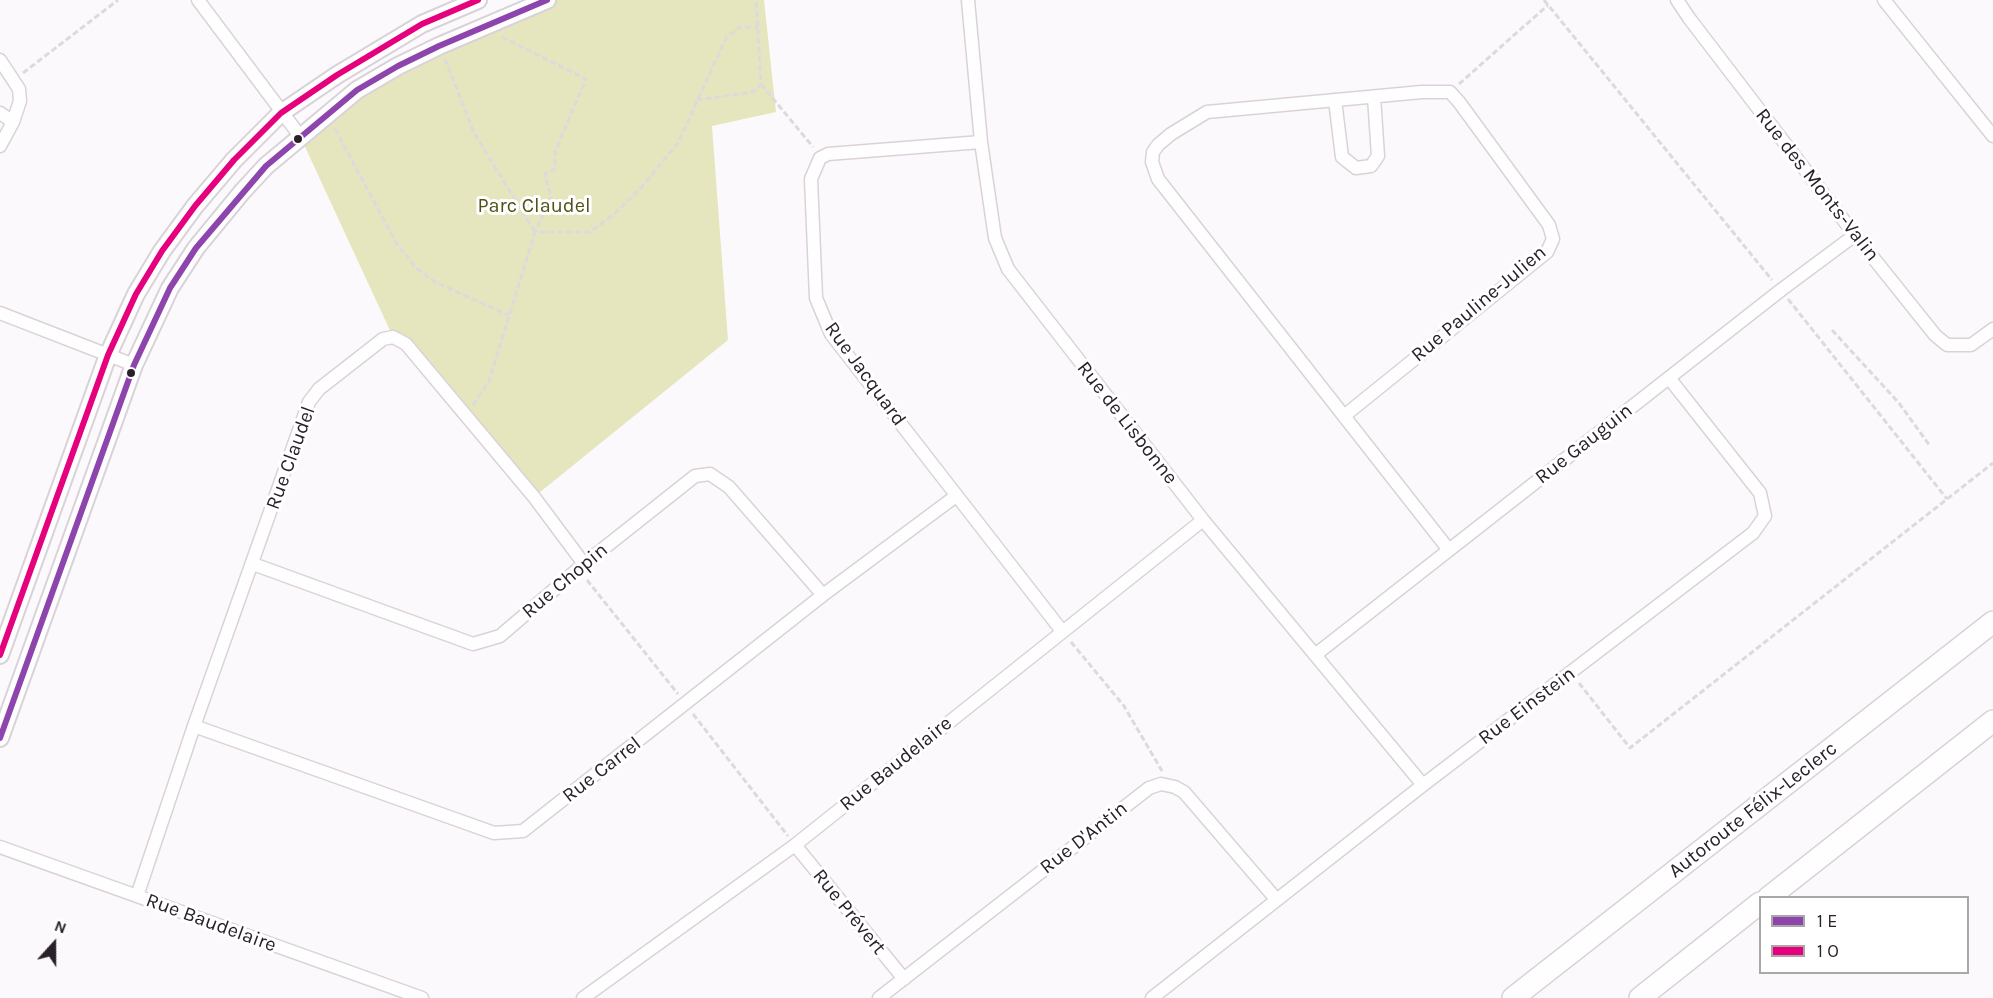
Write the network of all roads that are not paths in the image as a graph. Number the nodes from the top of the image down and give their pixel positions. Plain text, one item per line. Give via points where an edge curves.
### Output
1 (198, 0) edge
2 (478, 0) edge
3 (547, 0) edge
4 (968, 0) edge
5 (1677, 0) edge
6 (1884, 0) edge
7 (0, 60) edge
8 (1374, 97) junction
9 (1335, 100) junction
10 (0, 113) edge
11 (281, 113) junction
12 (13, 122) junction
13 (300, 136) junction
14 (1993, 136) edge
15 (981, 142) junction
16 (0, 146) edge
17 (1855, 235) junction
18 (0, 313) edge
19 (1993, 329) edge
20 (108, 355) junction
21 (134, 364) junction
22 (1669, 378) junction
23 (1344, 416) junction
24 (956, 496) junction
25 (1203, 520) junction
26 (1449, 550) junction
27 (253, 564) junction
28 (584, 564) junction
29 (823, 595) junction
30 (1993, 622) edge
31 (1062, 631) junction
32 (0, 655) edge
33 (1315, 655) junction
34 (1993, 721) edge
35 (194, 726) junction
36 (0, 738) edge
37 (1423, 785) junction
38 (795, 845) junction
39 (0, 847) edge
40 (1769, 896) edge
41 (137, 897) junction
42 (1276, 899) junction
43 (1759, 905) edge
44 (904, 979) junction
45 (422, 998) edge
46 (583, 998) edge
47 (879, 998) edge
48 (1152, 998) edge
49 (1513, 998) edge
50 (1640, 998) edge

1 - 11 street
2 - 11 street via 422,24
3 - 13 street via 398,66 357,90
4 - 15 street, Rue de Lisbonne
5 - 17 street, Rue des Monts-Valin
6 - 14 street
7 - 12 street via 19,89 20,101
8 - 9 street
8 - 9 street via 1377,156 1371,166 1356,168 1342,157
8 - 23 street, Rue Pauline-Julien via 1450,92 1550,225 1553,239 1547,252
9 - 23 street via 1207,112 1158,145 1152,162 1158,179
10 - 12 street
11 - 13 street
11 - 20 street via 234,160 162,251 136,294
12 - 16 street
13 - 21 street via 266,166 196,248 170,288
15 - 24 street, Rue Jacquard via 828,154 815,166 810,179 816,298 831,334
15 - 25 street, Rue de Lisbonne via 995,238 1008,269
17 - 19 street, Rue des Monts-Valin via 1947,345 1971,345
17 - 22 street, Rue Gauguin
18 - 20 street
20 - 21 street
20 - 32 street
21 - 36 street
22 - 26 street, Rue Gauguin
22 - 37 street, Rue Einstein via 1760,494 1765,516 1754,533
23 - 26 street
24 - 29 street, Rue Carrel
24 - 31 street, Rue Jacquard
25 - 31 street, Rue Baudelaire
25 - 33 street, Rue de Lisbonne
26 - 33 street, Rue Gauguin
27 - 28 street, Rue Chopin via 473,644 500,636
27 - 28 street, Rue Claudel via 309,402 319,389 383,339 393,337 405,344 534,497
27 - 35 street, Rue Claudel
28 - 29 street, Rue Chopin via 695,476 710,474 729,487
29 - 35 street, Rue Carrel via 523,831 494,833
30 - 49 highway, Autoroute Félix-Leclerc
31 - 38 street, Rue Baudelaire
33 - 37 street, Rue de Lisbonne
34 - 40 highway
35 - 41 street, Rue Claudel
37 - 42 street, Rue Einstein
38 - 44 street, Rue Prévert
38 - 46 street, Rue Baudelaire
39 - 41 street, Rue Baudelaire
41 - 45 street, Rue Baudelaire
42 - 44 street, Rue D'Antin via 1184,792 1161,784 1149,788
42 - 48 street, Rue Einstein
43 - 50 highway
44 - 47 street, Rue D'Antin

